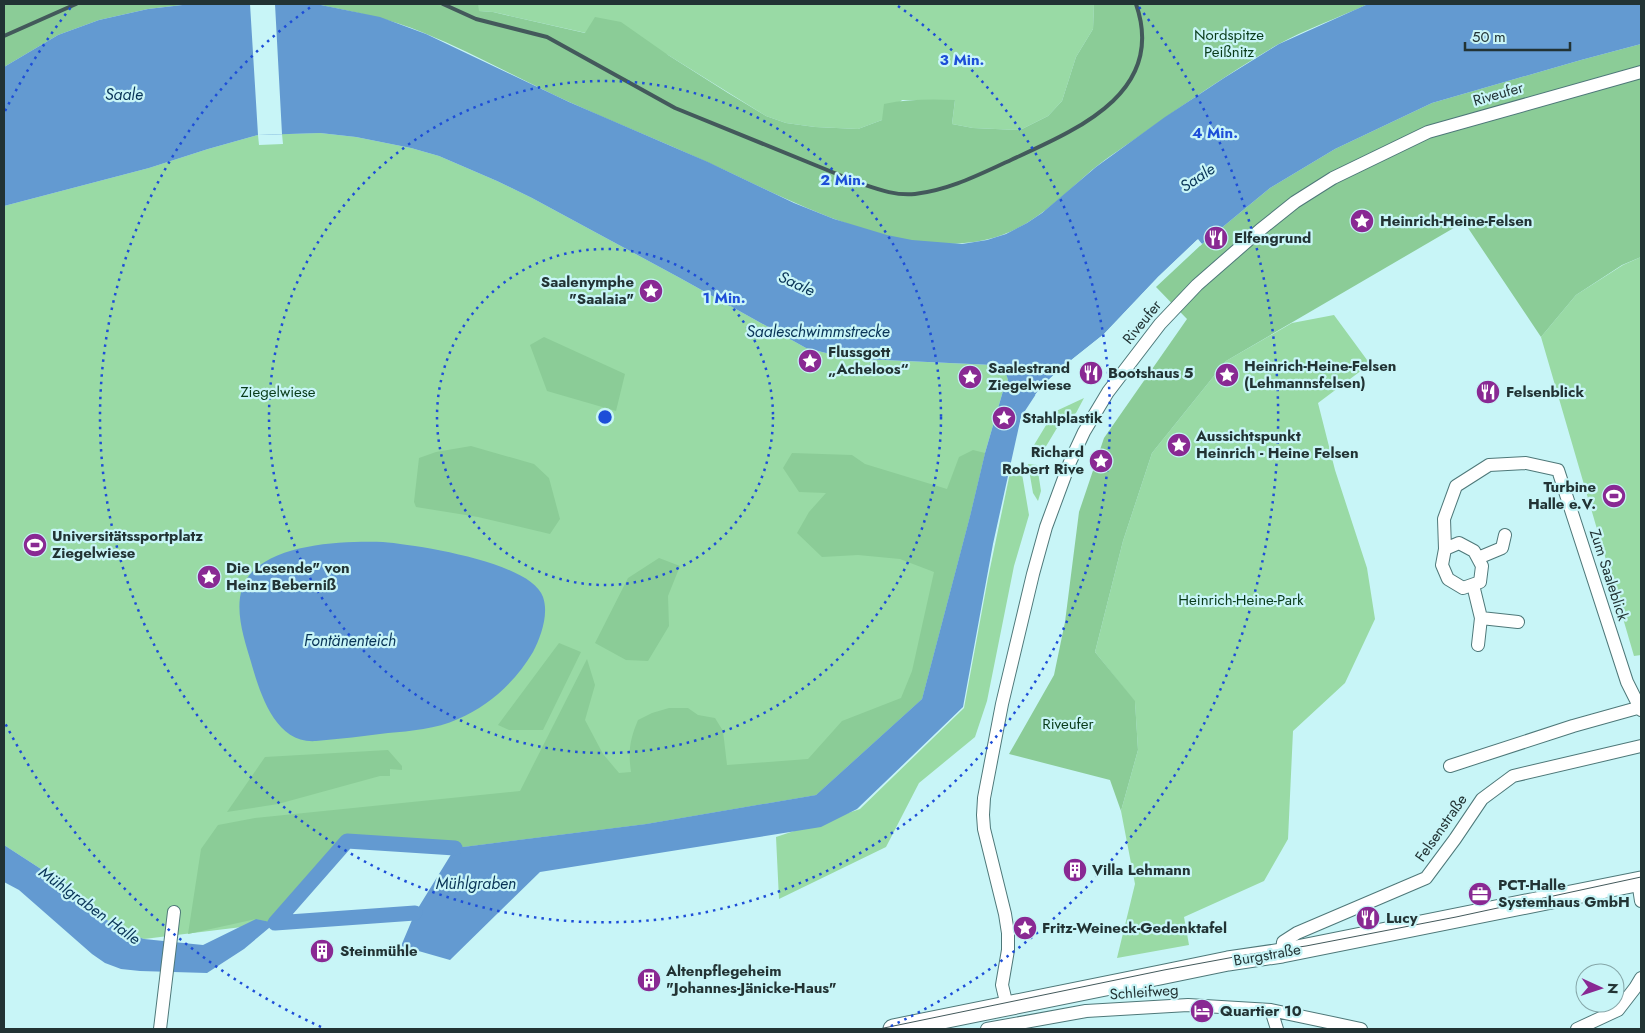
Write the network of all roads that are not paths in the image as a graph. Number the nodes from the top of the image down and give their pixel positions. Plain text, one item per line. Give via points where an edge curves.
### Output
1 (1641, 72) edge
2 (1505, 535) dead end
3 (1445, 548) junction
4 (1478, 558) junction
5 (1472, 585) junction
6 (1481, 618) junction
7 (1518, 622) dead end
8 (1478, 645) dead end
9 (1641, 708) edge
10 (1641, 746) edge
11 (1450, 766) dead end
12 (1640, 881) edge
13 (1641, 901) edge
14 (174, 912) dead end
15 (1282, 953) junction
16 (1641, 978) edge
17 (1006, 1006) junction
18 (1271, 1010) junction
19 (160, 1029) edge
20 (894, 1029) edge
21 (987, 1029) edge
22 (1278, 1029) edge
23 (1361, 1029) edge
24 (1577, 1029) edge

1 - 17 street, Riveufer via 1428,132 1333,178 1295,202 1197,285 1160,324 1108,392 1070,462 1046,527 1002,704 984,798 984,829 1008,933 1002,986
2 - 4 street via 1502,548
3 - 4 street via 1459,542 1474,551
3 - 5 street, Zum Saaleblick via 1442,565 1448,579 1463,588
3 - 9 street, Zum Saaleblick via 1444,518 1456,486 1489,465 1526,463 1558,470 1627,682
4 - 5 street via 1482,566 1480,582
5 - 6 street
6 - 7 street
6 - 8 street
9 - 11 street via 1573,726
10 - 15 street, Felsenstraße via 1513,776 1482,799 1426,878 1297,933 1283,942
12 - 13 street
12 - 15 street, Burgstraße
14 - 19 street
15 - 17 street, Burgstraße
16 - 24 street via 1618,1010
17 - 20 street, Burgstraße
18 - 21 street, Schleifweg via 1188,1005 1086,1012
18 - 22 street
18 - 23 street, Schleifweg

